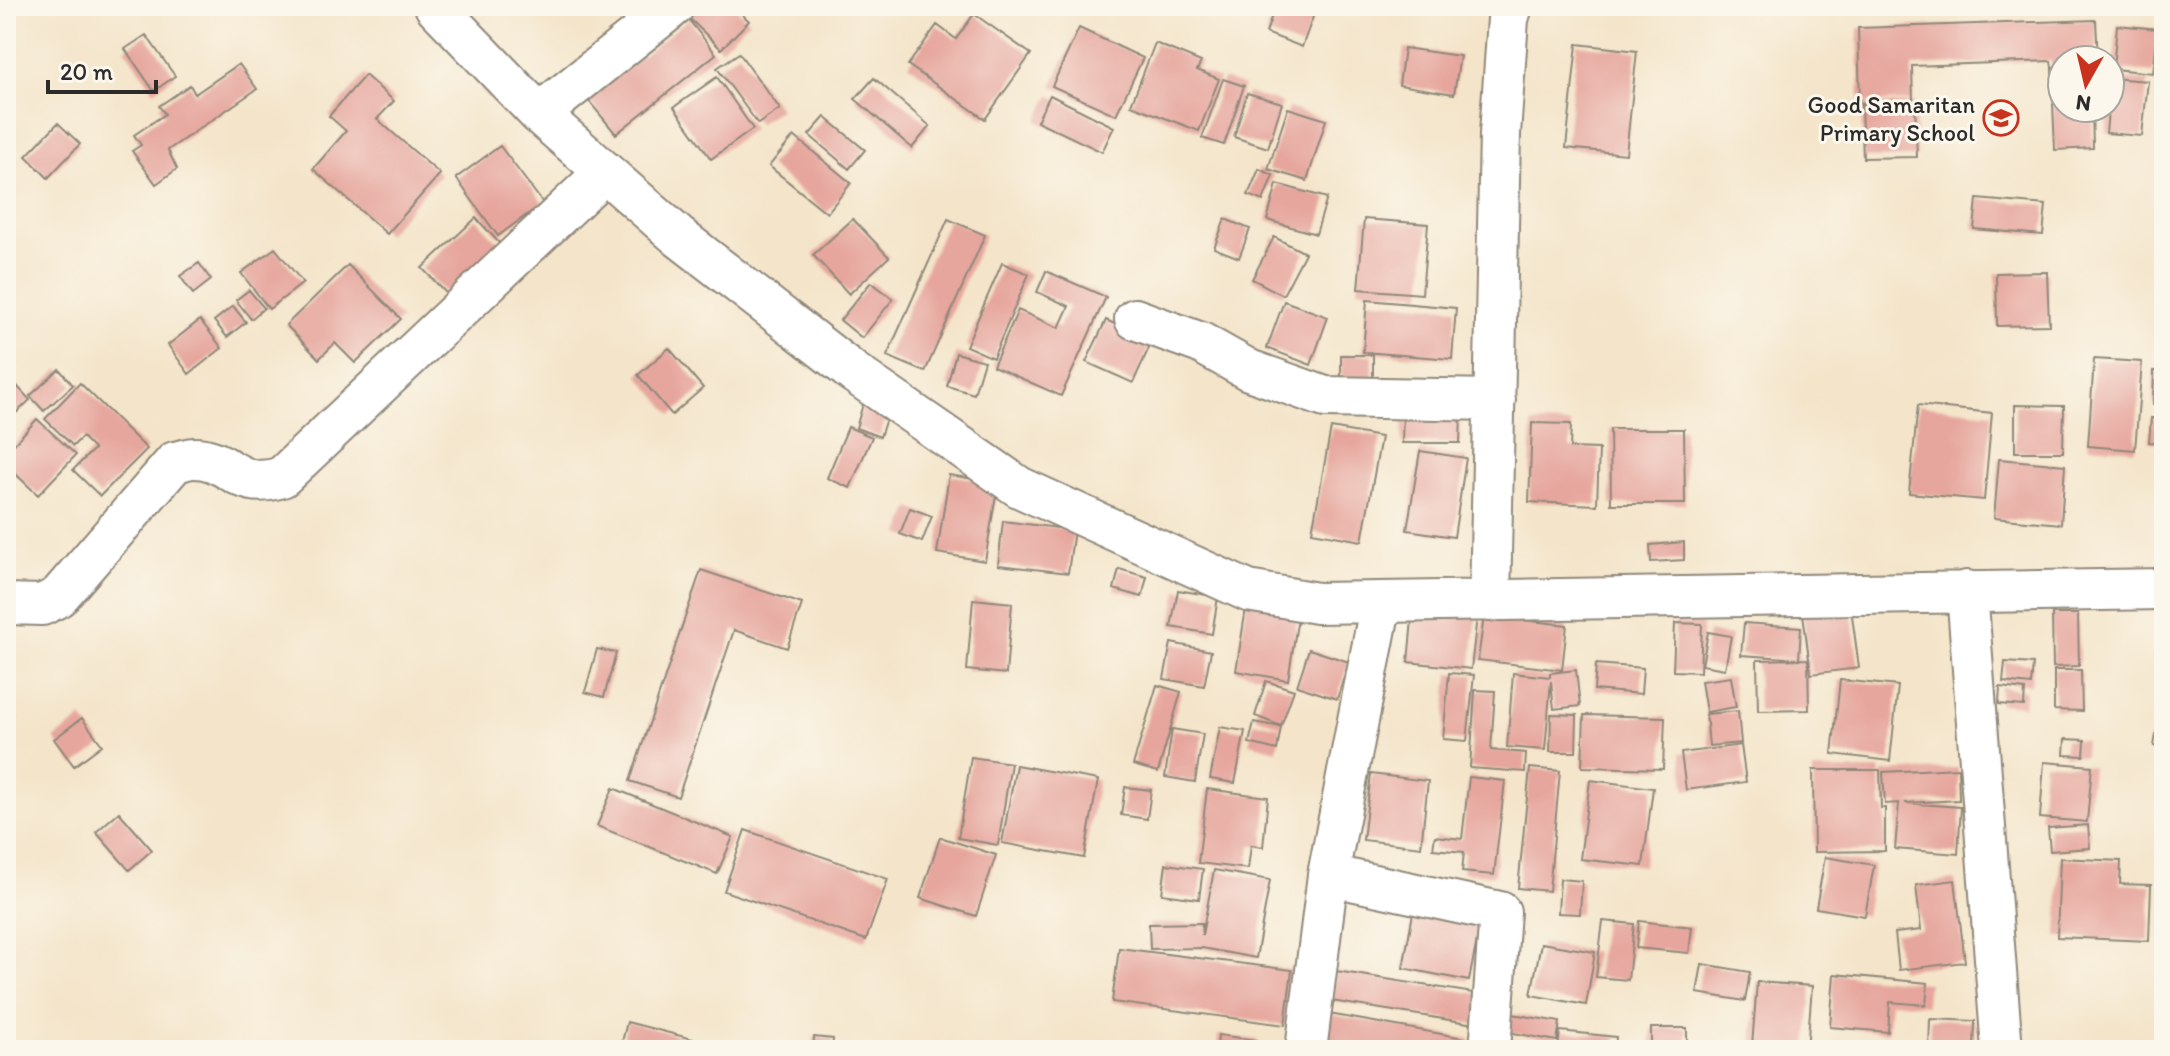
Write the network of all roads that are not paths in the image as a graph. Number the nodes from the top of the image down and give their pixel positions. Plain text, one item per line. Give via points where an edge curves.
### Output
1 (435, 6) edge
2 (674, 6) edge
3 (1512, 6) edge
4 (539, 114) junction
5 (605, 172) junction
6 (1135, 319) dead end
7 (1495, 400) junction
8 (2164, 589) edge
9 (1967, 591) junction
10 (1490, 601) junction
11 (1381, 602) junction
12 (6, 604) edge
13 (1328, 875) junction
14 (1306, 1050) edge
15 (1490, 1050) edge
16 (2002, 1050) edge

1 - 4 street
2 - 4 street
3 - 7 street via 1500,134
4 - 5 street
5 - 11 street via 679,237 853,372 1019,487 1248,591 1317,603
5 - 12 street via 282,477 253,482 211,461 175,462 58,597 42,605
6 - 7 street via 1325,397
7 - 10 street
8 - 9 street
9 - 10 street
9 - 16 street
10 - 11 street
11 - 13 street
13 - 14 street
13 - 15 street via 1500,912

